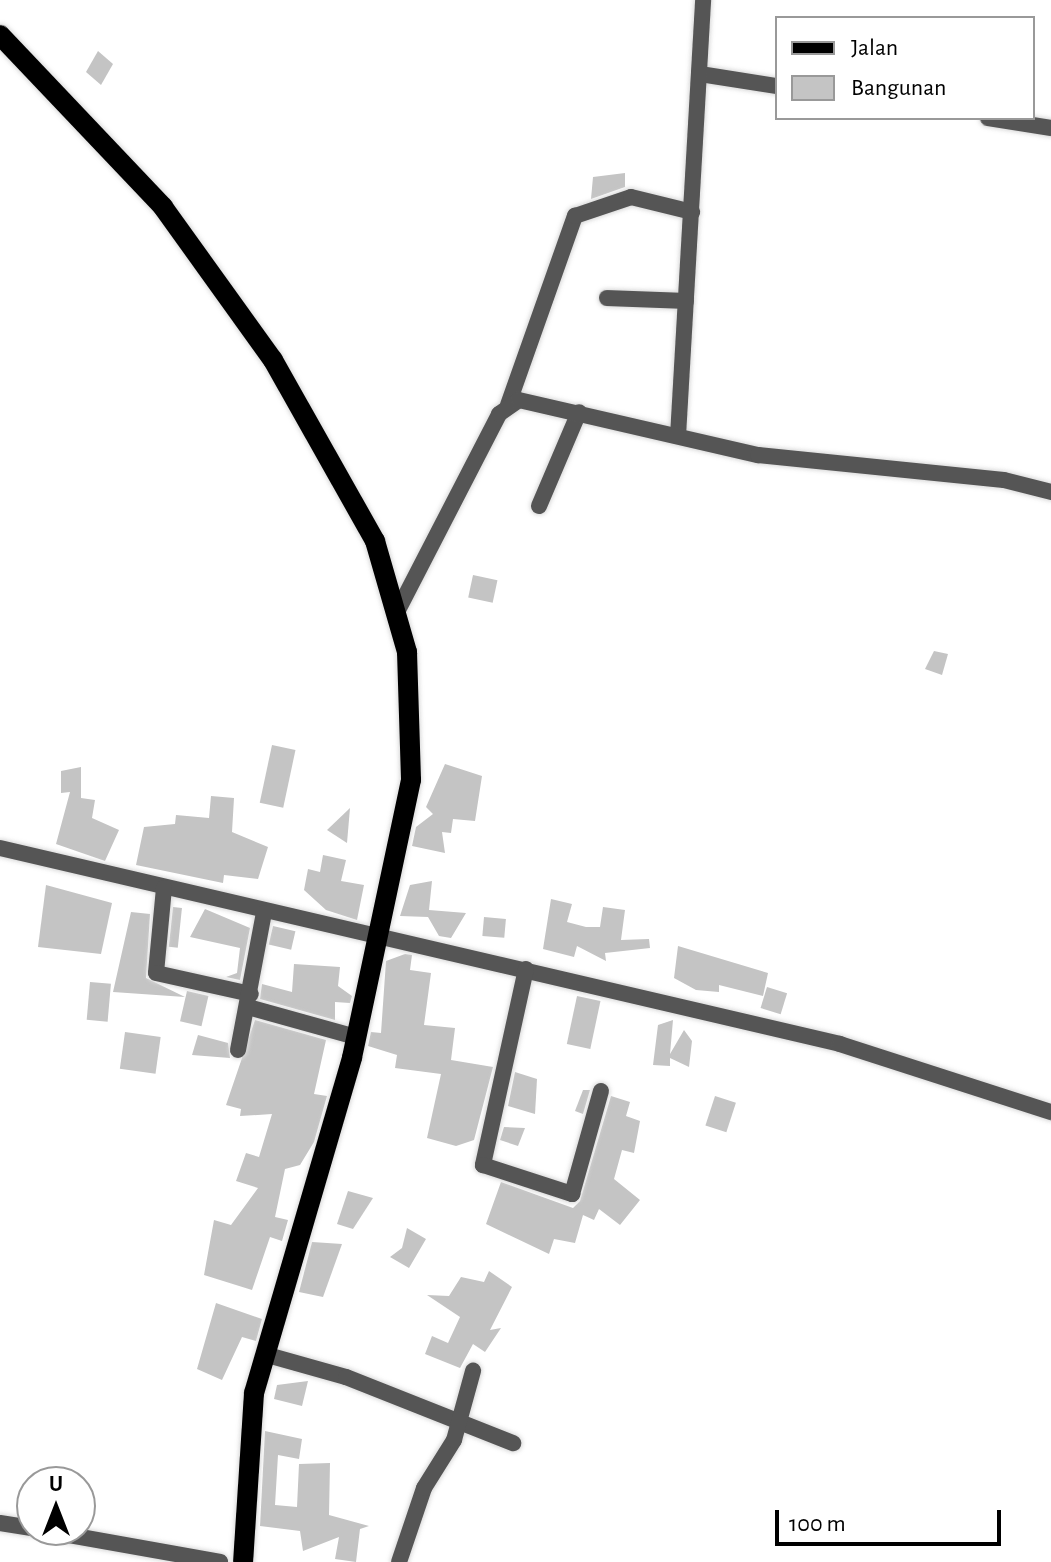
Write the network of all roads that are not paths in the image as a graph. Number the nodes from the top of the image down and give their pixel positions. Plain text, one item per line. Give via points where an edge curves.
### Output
1 (703, 0) edge
2 (0, 35) edge
3 (700, 74) junction
4 (775, 86) edge
5 (1001, 120) edge
6 (1051, 128) edge
7 (692, 212) junction
8 (607, 298) dead end
9 (686, 301) junction
10 (508, 405) junction
11 (579, 412) junction
12 (678, 436) junction
13 (1051, 492) edge
14 (539, 506) dead end
15 (397, 612) junction
16 (0, 848) edge
17 (164, 888) junction
18 (264, 913) junction
19 (380, 935) junction
20 (526, 969) junction
21 (249, 1000) junction
22 (356, 1037) junction
23 (238, 1050) dead end
24 (601, 1091) dead end
25 (1051, 1112) edge
26 (264, 1354) junction
27 (473, 1371) dead end
28 (459, 1422) junction
29 (513, 1443) dead end
30 (96, 1540) edge
31 (220, 1562) edge
32 (243, 1562) edge
33 (399, 1562) edge

1 - 3 street
2 - 15 main road via 205,259 351,489
3 - 4 street
3 - 7 street
5 - 6 street
7 - 9 street
7 - 10 street via 631,197 575,216
8 - 9 street
9 - 12 street
10 - 11 street via 529,400
10 - 15 street
11 - 12 street
11 - 14 street
12 - 13 street via 758,455 1004,480
15 - 19 main road via 411,683 412,773
16 - 17 street
17 - 18 street
17 - 21 street via 156,973
18 - 19 street
18 - 21 street
19 - 20 street
19 - 22 main road
20 - 24 street via 483,1165 572,1194
20 - 25 street via 840,1044
21 - 22 street
21 - 23 street
22 - 26 main road
26 - 28 street
26 - 32 main road via 246,1442
27 - 28 street
28 - 29 street
28 - 33 street via 445,1461 424,1488
30 - 31 street

